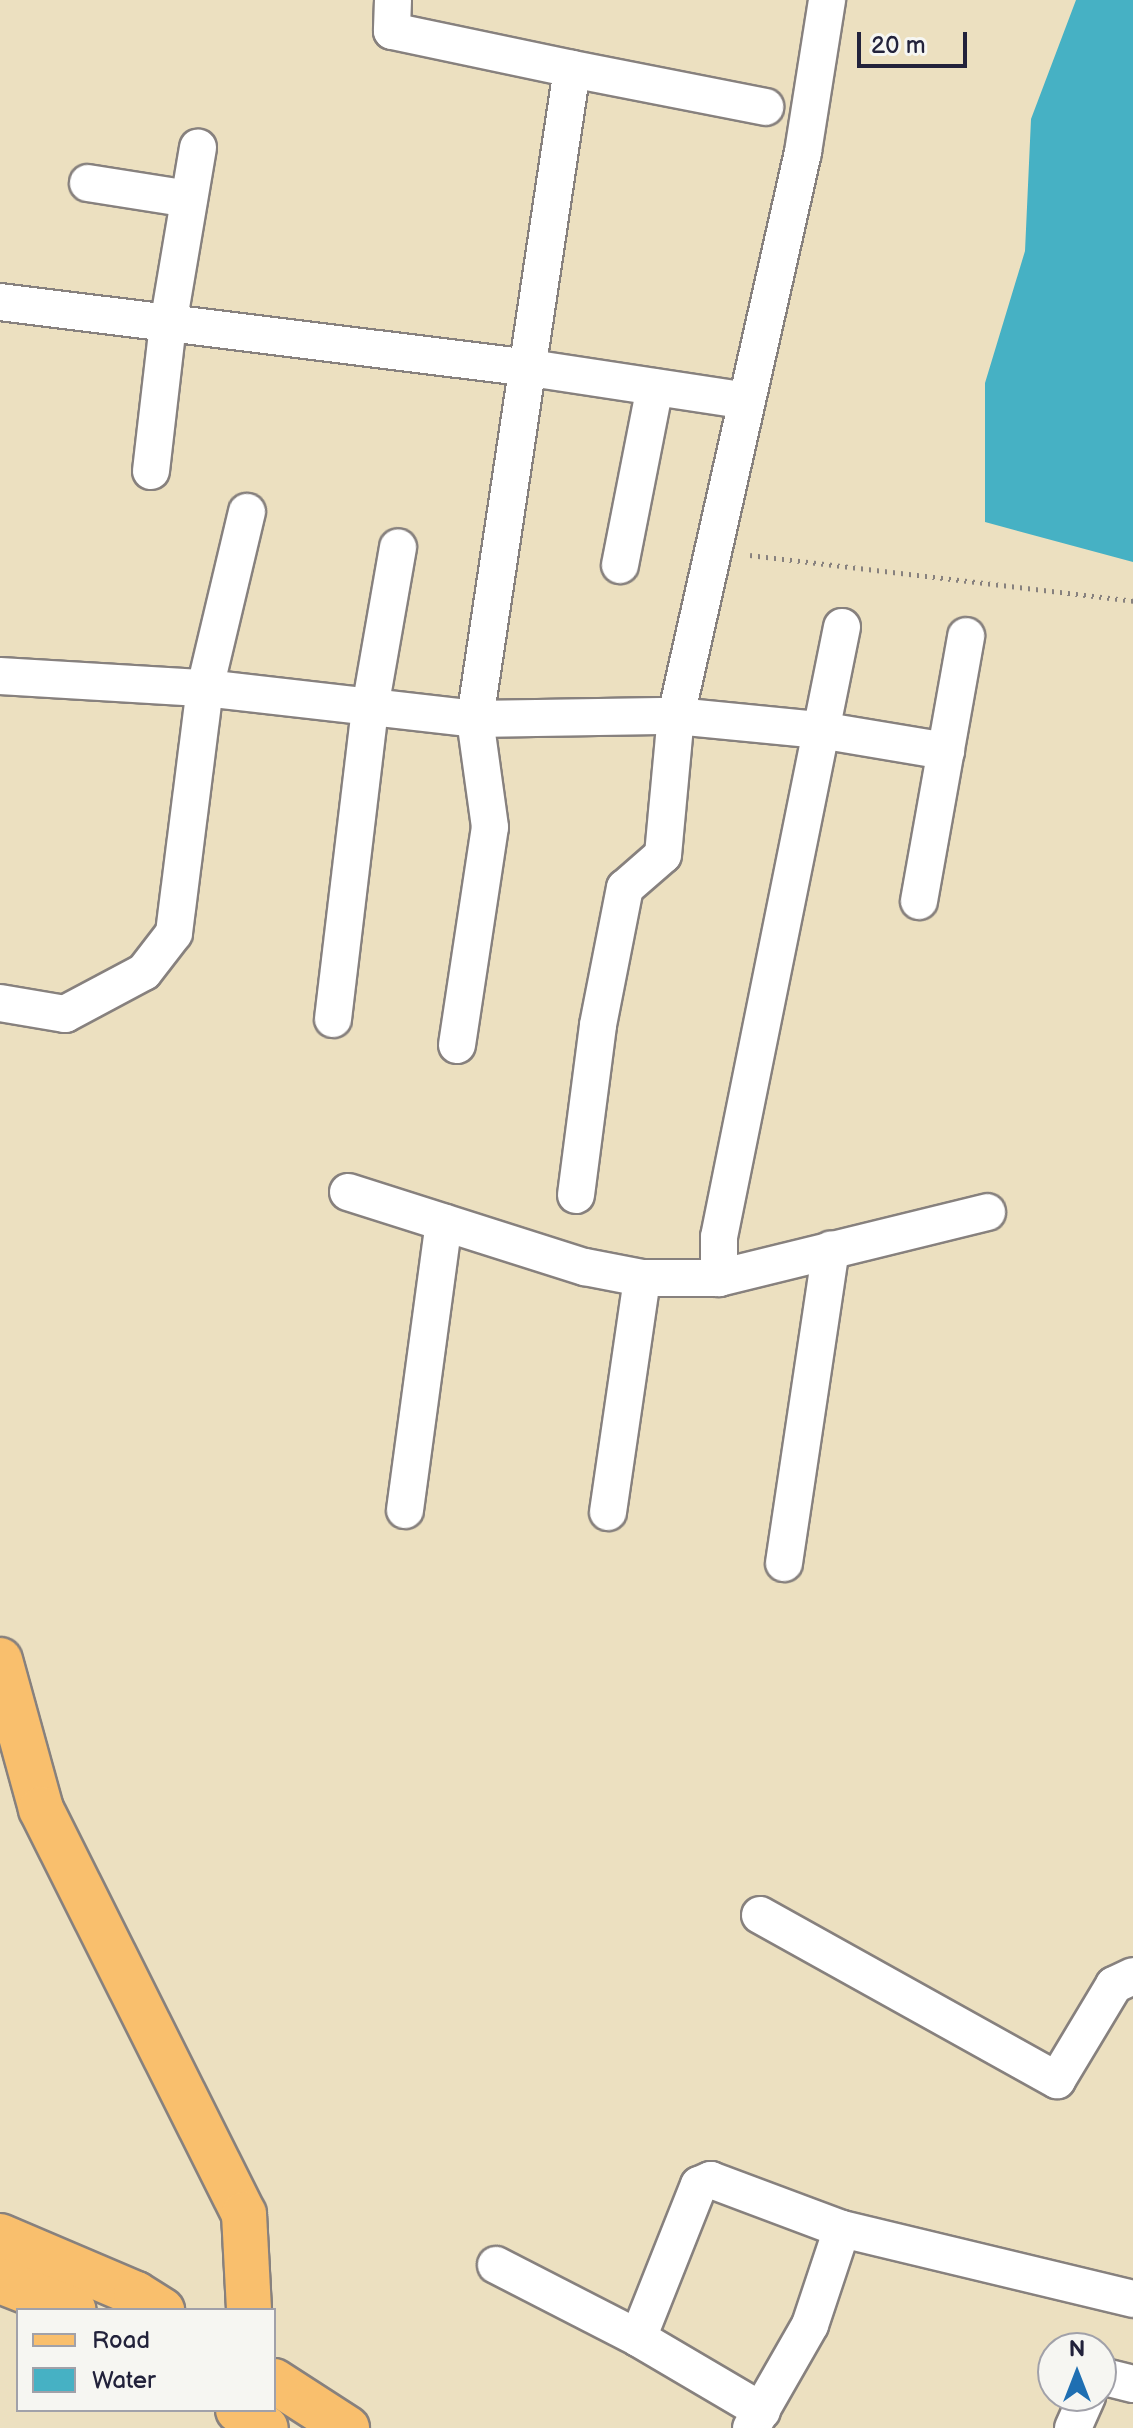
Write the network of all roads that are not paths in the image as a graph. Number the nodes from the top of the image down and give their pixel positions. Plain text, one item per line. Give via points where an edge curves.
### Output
1 (393, 0) edge
2 (827, 0) edge
3 (572, 69) junction
4 (765, 107) dead end
5 (198, 148) dead end
6 (88, 183) dead end
7 (189, 199) junction
8 (0, 302) edge
9 (168, 325) junction
10 (530, 368) junction
11 (655, 387) junction
12 (747, 401) junction
13 (151, 471) dead end
14 (247, 512) dead end
15 (398, 547) dead end
16 (620, 565) dead end
17 (842, 627) dead end
18 (966, 636) dead end
19 (0, 676) edge
20 (205, 688) junction
21 (370, 708) junction
22 (676, 716) junction
23 (475, 719) junction
24 (820, 730) junction
25 (946, 751) junction
26 (919, 901) dead end
27 (0, 1003) edge
28 (333, 1019) dead end
29 (457, 1045) dead end
30 (348, 1192) dead end
31 (576, 1195) dead end
32 (987, 1212) dead end
33 (444, 1223) junction
34 (831, 1250) junction
35 (642, 1278) junction
36 (719, 1278) junction
37 (405, 1510) dead end
38 (608, 1512) dead end
39 (784, 1563) dead end
40 (0, 1660) edge
41 (760, 1915) dead end
42 (1133, 1976) edge
43 (842, 2229) junction
44 (0, 2236) edge
45 (496, 2265) dead end
46 (0, 2281) edge
47 (1133, 2299) edge
48 (69, 2308) edge
49 (159, 2308) edge
50 (249, 2308) edge
51 (638, 2338) junction
52 (276, 2382) edge
53 (756, 2419) edge
54 (347, 2428) edge

1 - 3 street via 392,31
2 - 12 street via 803,152
3 - 4 street
3 - 10 street
5 - 7 street
6 - 7 street
7 - 9 street
8 - 9 street
9 - 10 street
9 - 13 street
10 - 11 street
10 - 23 street
11 - 12 street
11 - 16 street
12 - 22 street
14 - 20 street
15 - 21 street
17 - 24 street
18 - 25 street
19 - 20 street
20 - 21 street
20 - 27 street via 174,933 144,972 65,1014
21 - 23 street
21 - 28 street
22 - 23 street
22 - 24 street
22 - 31 street via 663,855 625,888 598,1025
23 - 29 street via 490,827
24 - 25 street
24 - 36 street via 719,1237
25 - 26 street
30 - 33 street
32 - 34 street
33 - 35 street via 585,1267
33 - 37 street
34 - 36 street
34 - 39 street
35 - 36 street
35 - 38 street
40 - 50 main road via 41,1809 244,2214
41 - 42 street via 1057,2080 1114,1985
43 - 47 street
43 - 51 street via 725,2183 711,2180 699,2185
43 - 53 street via 810,2325
44 - 49 main road
45 - 51 street
46 - 48 main road
51 - 53 street
52 - 54 main road

